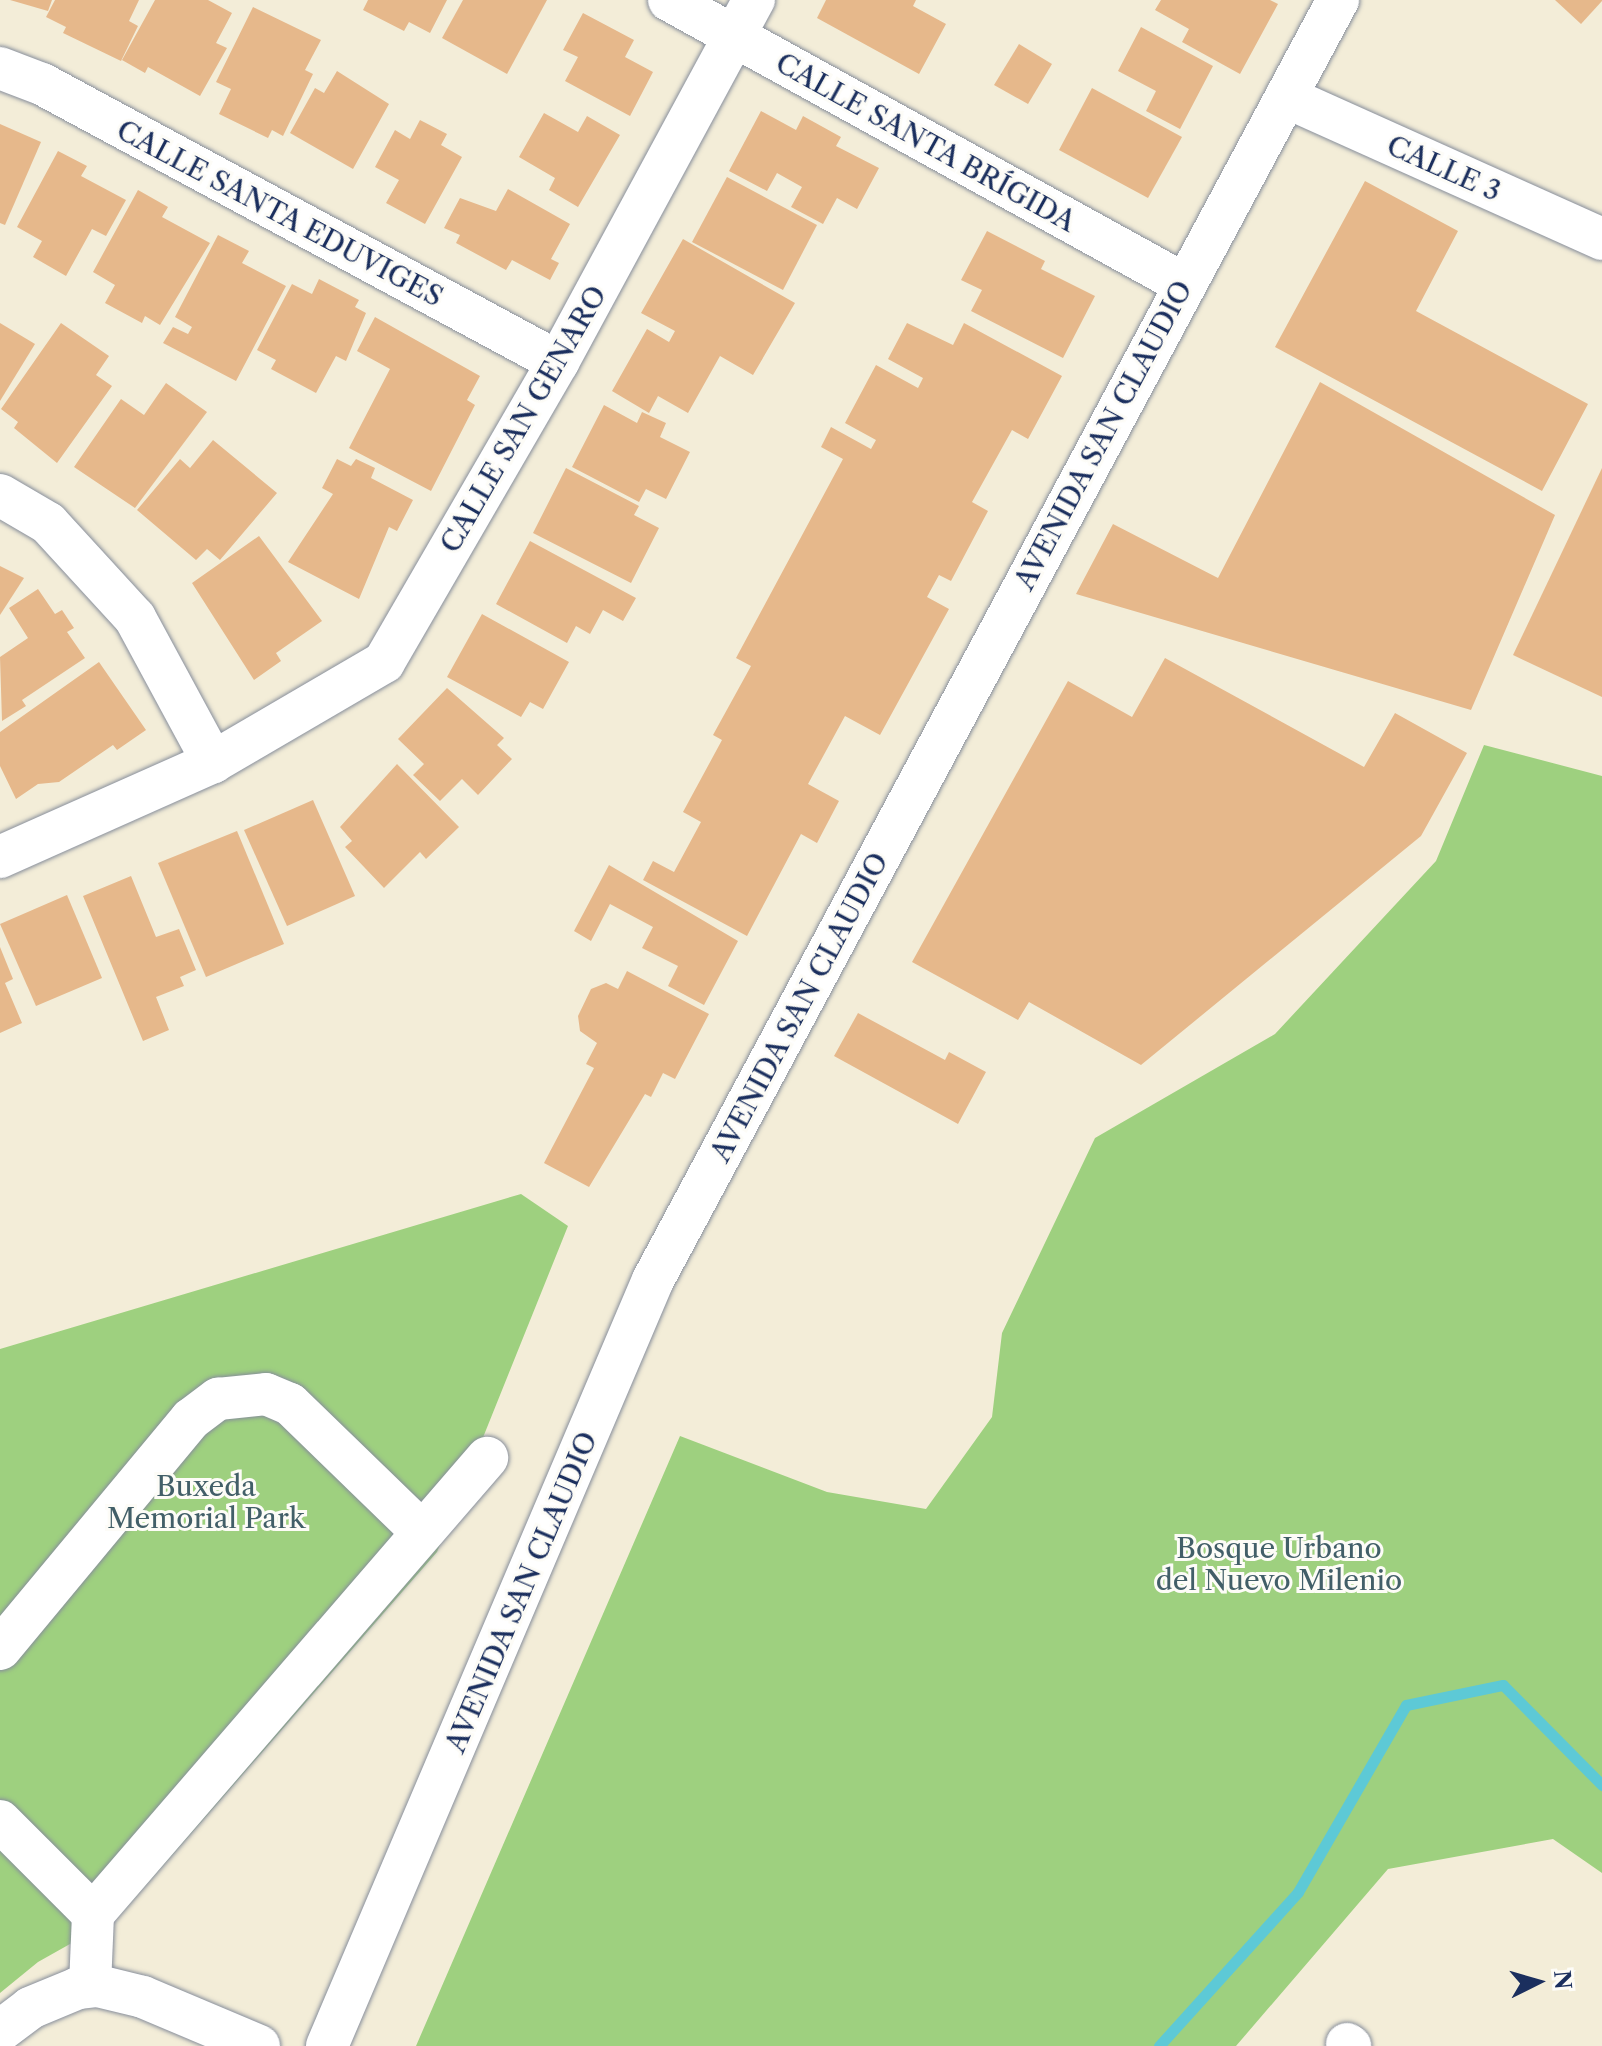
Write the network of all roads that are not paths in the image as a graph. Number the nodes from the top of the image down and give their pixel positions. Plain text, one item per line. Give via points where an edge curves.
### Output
1 (669, 0) edge
2 (754, 0) edge
3 (1338, 0) edge
4 (734, 36) junction
5 (0, 68) edge
6 (1286, 97) junction
7 (1602, 239) edge
8 (1184, 284) junction
9 (558, 362) junction
10 (0, 495) edge
11 (213, 762) junction
12 (0, 857) edge
13 (487, 1458) dead end
14 (422, 1532) junction
15 (0, 1649) edge
16 (0, 1821) edge
17 (93, 1914) junction
18 (90, 1986) junction
19 (0, 2031) edge
20 (259, 2046) edge
21 (327, 2046) edge

1 - 4 street, CALLE SANTA BRÍGIDA
2 - 4 street, CALLE SAN GENARO
3 - 6 street, AVENIDA SAN CLAUDIO
4 - 8 street, CALLE SANTA BRÍGIDA
4 - 9 street, CALLE SAN GENARO
5 - 9 street, CALLE SANTA EDUVIGES via 42,84
6 - 7 street, CALLE 3
6 - 8 street, AVENIDA SAN CLAUDIO
8 - 21 street, AVENIDA SAN CLAUDIO via 653,1280
9 - 11 street, CALLE SAN GENARO via 384,662
10 - 11 street via 48,523 135,618
11 - 12 street, CALLE SAN GENARO
13 - 14 street
14 - 15 street via 290,1404 266,1394 218,1399 191,1419
14 - 17 street
16 - 17 street
17 - 18 street
18 - 19 street via 30,2008
18 - 20 street via 143,1997

